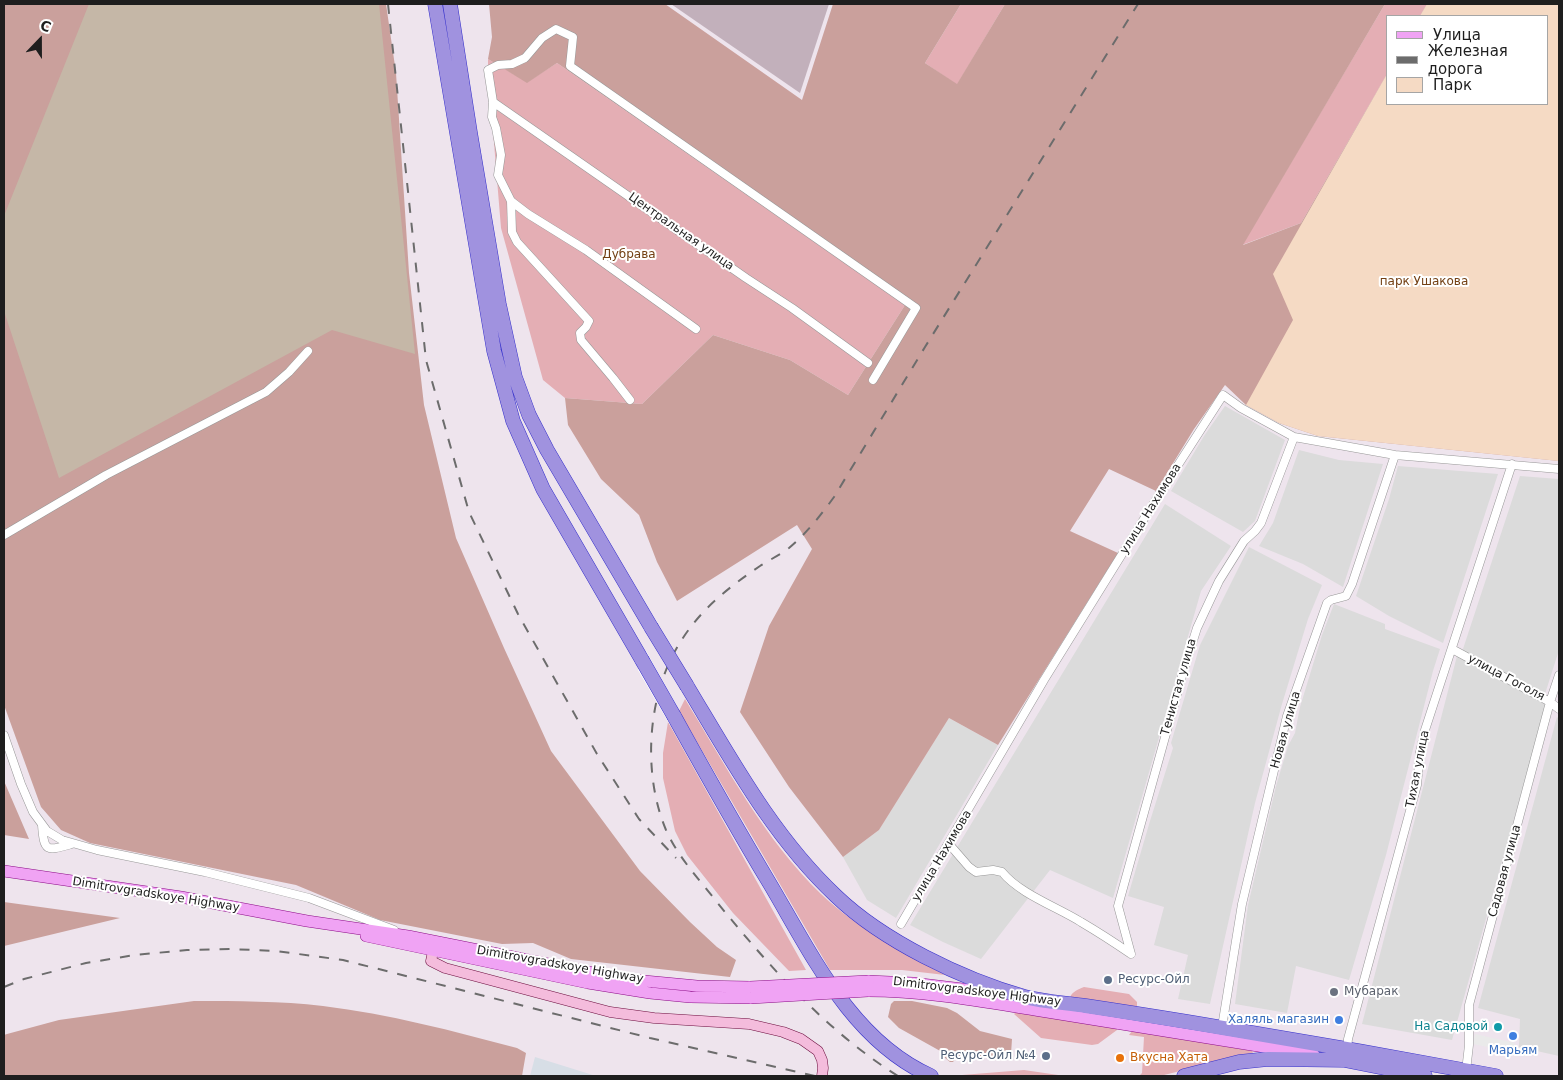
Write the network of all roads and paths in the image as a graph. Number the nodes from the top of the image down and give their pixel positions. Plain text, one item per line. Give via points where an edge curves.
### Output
1 (435, 4) edge
2 (450, 4) edge
3 (493, 102) junction
4 (511, 202) junction
5 (696, 329) dead end
6 (308, 351) dead end
7 (868, 364) dead end
8 (873, 380) dead end
9 (630, 400) dead end
10 (1294, 437) junction
11 (1395, 455) junction
12 (1512, 464) junction
13 (1559, 469) edge
14 (4, 535) edge
15 (1452, 649) junction
16 (1559, 675) edge
17 (1550, 702) junction
18 (1559, 709) edge
19 (4, 735) edge
20 (42, 825) junction
21 (73, 844) junction
22 (949, 844) junction
23 (4, 871) edge
24 (345, 911) junction
25 (308, 921) junction
26 (901, 924) dead end
27 (335, 925) junction
28 (408, 936) junction
29 (434, 946) junction
30 (868, 986) junction
31 (1026, 997) junction
32 (1222, 1027) junction
33 (1345, 1055) junction
34 (1466, 1070) junction
35 (822, 1076) edge
36 (931, 1076) edge
37 (1184, 1076) edge
38 (1425, 1076) edge
39 (1496, 1076) edge

1 - 36 highway, bridge via 494,351 513,421 543,489 813,957 846,1007 883,1044
2 - 31 highway, bridge via 494,276 515,377 547,450 741,777 811,870 836,896 883,932 932,959
3 - 4 street via 492,117 501,155 498,175
3 - 7 street, Центральная улица
3 - 8 street via 488,70 526,58 542,38 556,30 573,37 570,66 916,308
4 - 5 street via 586,250
4 - 9 street via 512,232 517,242 589,321 580,333 580,340
6 - 14 street via 266,392 106,475
10 - 11 street, улица Нахимова
10 - 22 street, улица Нахимова via 1223,396 1044,680
10 - 22 street, Тенистая улица via 1261,523 1244,541 1219,581 1196,628 1118,906 1131,954 1022,889 1002,872 976,872
11 - 12 street, улица Нахимова
11 - 32 street, Новая улица via 1352,584 1346,596 1327,603 1287,716 1242,904
12 - 13 street, улица Нахимова
12 - 15 street, Тихая улица
15 - 17 street, улица Гоголя
15 - 33 street, Тихая улица via 1425,730 1417,785
16 - 17 street, Садовая улица
17 - 18 street, улица Гоголя
17 - 34 street, Садовая улица via 1469,1006
19 - 20 street via 32,812
20 - 21 street via 53,836
20 - 21 street via 45,846 56,849
21 - 24 street via 205,872 309,898
22 - 26 street, улица Нахимова
23 - 25 main road, Dimitrovgradskoye Highway via 181,897
24 - 27 street via 344,922
24 - 28 street
25 - 27 main road, Dimitrovgradskoye Highway
25 - 29 main road, Dimitrovgradskoye Highway
27 - 28 main road, Dimitrovgradskoye Highway
28 - 29 main road, Dimitrovgradskoye Highway
29 - 30 main road, Dimitrovgradskoye Highway, bridge via 588,983 690,997
29 - 35 street via 431,961 445,968 598,1010 654,1018 749,1024 783,1032 818,1051 822,1060
30 - 31 main road, Dimitrovgradskoye Highway via 913,983
30 - 33 main road, Dimitrovgradskoye Highway
31 - 32 highway, Dimitrovgradskoye Highway
32 - 33 highway, Dimitrovgradskoye Highway
33 - 34 highway, Dimitrovgradskoye Highway
33 - 37 highway via 1239,1062
33 - 38 highway, Dimitrovgradskoye Highway
34 - 39 highway, Dimitrovgradskoye Highway

